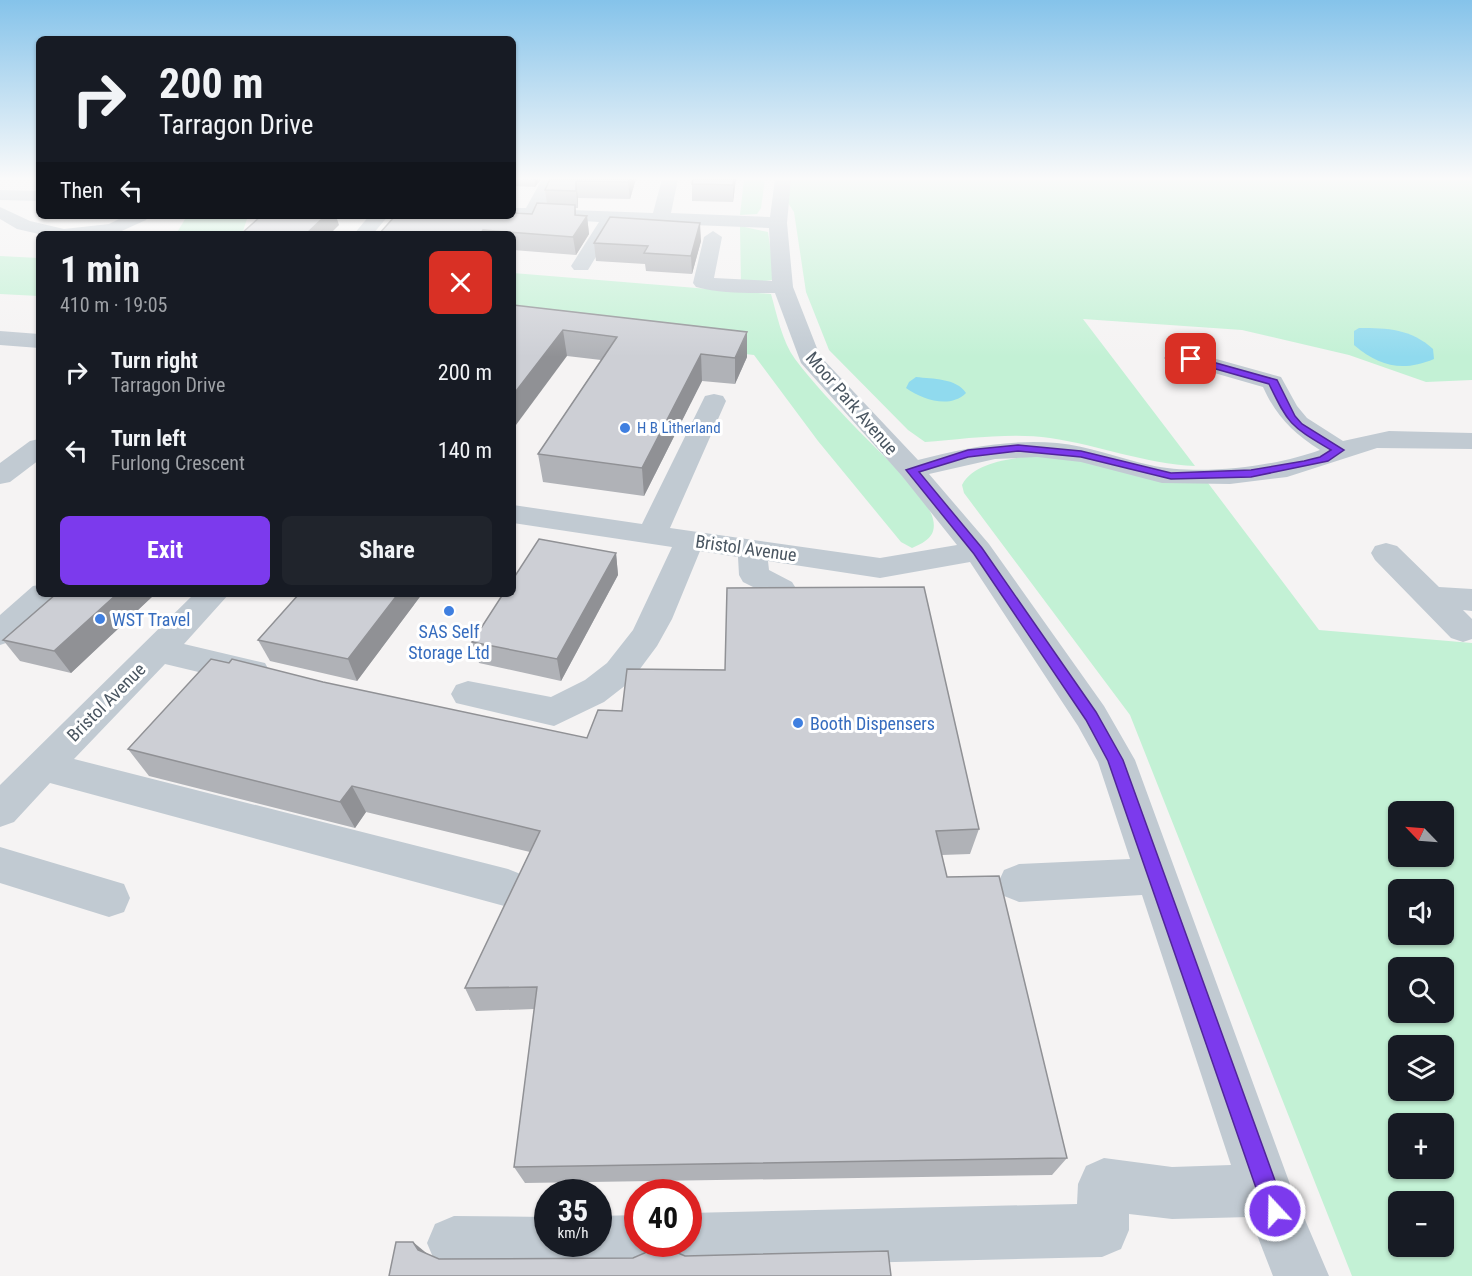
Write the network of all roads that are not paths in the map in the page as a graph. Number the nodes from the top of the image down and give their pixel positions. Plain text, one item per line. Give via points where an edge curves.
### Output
1 (598, 239) edge
2 (713, 239) edge
3 (779, 239) edge
4 (581, 266) dead end
5 (783, 287) junction
6 (0, 338) edge
7 (31, 340) edge
8 (0, 355) edge
9 (1176, 358) dead end
10 (714, 401) dead end
11 (1445, 441) junction
12 (1472, 441) edge
13 (36, 449) edge
14 (1339, 450) junction
15 (1472, 463) edge
16 (912, 470) junction
17 (0, 476) edge
18 (516, 514) edge
19 (652, 534) junction
20 (690, 540) junction
21 (752, 549) junction
22 (978, 551) junction
23 (1386, 553) dead end
24 (781, 590) edge
25 (41, 597) edge
26 (210, 597) edge
27 (1432, 598) junction
28 (1472, 600) edge
29 (1463, 630) dead end
30 (0, 633) edge
31 (158, 650) junction
32 (285, 679) edge
33 (468, 694) dead end
34 (43, 765) junction
35 (0, 810) edge
36 (0, 865) edge
37 (1157, 876) junction
38 (1019, 883) dead end
39 (508, 888) dead end
40 (109, 898) dead end
41 (1266, 1190) junction
42 (702, 1240) edge
43 (454, 1243) dead end
44 (534, 1244) edge
45 (1300, 1276) edge

1 - 4 street
2 - 5 street via 703,283
3 - 5 street, Moor Park Avenue
5 - 16 street, Moor Park Avenue via 808,357
6 - 7 street
7 - 8 street
9 - 14 street via 1279,380 1290,417
10 - 19 street
11 - 12 street
11 - 14 street via 1379,440
11 - 15 street
13 - 17 street
14 - 16 street via 1305,464 1251,473 1171,476 1081,454 1018,448 968,454
16 - 22 street, Moor Park Avenue
18 - 19 street, Bristol Avenue
19 - 20 street, Bristol Avenue
20 - 21 street, Bristol Avenue
20 - 33 street via 647,633 604,685 554,712
21 - 22 street, Bristol Avenue via 880,568
21 - 24 street via 754,575
22 - 37 street, Moor Park Avenue via 1091,716 1116,760
23 - 27 street
25 - 30 street
26 - 31 street, Bristol Avenue
27 - 28 street
27 - 29 street
31 - 32 street
31 - 34 street, Bristol Avenue
34 - 35 street, Bristol Avenue
34 - 39 street
36 - 40 street
37 - 38 street
37 - 41 street, Moor Park Avenue
41 - 42 street via 1172,1193 1104,1184 1102,1230
41 - 45 street, Moor Park Avenue
43 - 44 street

